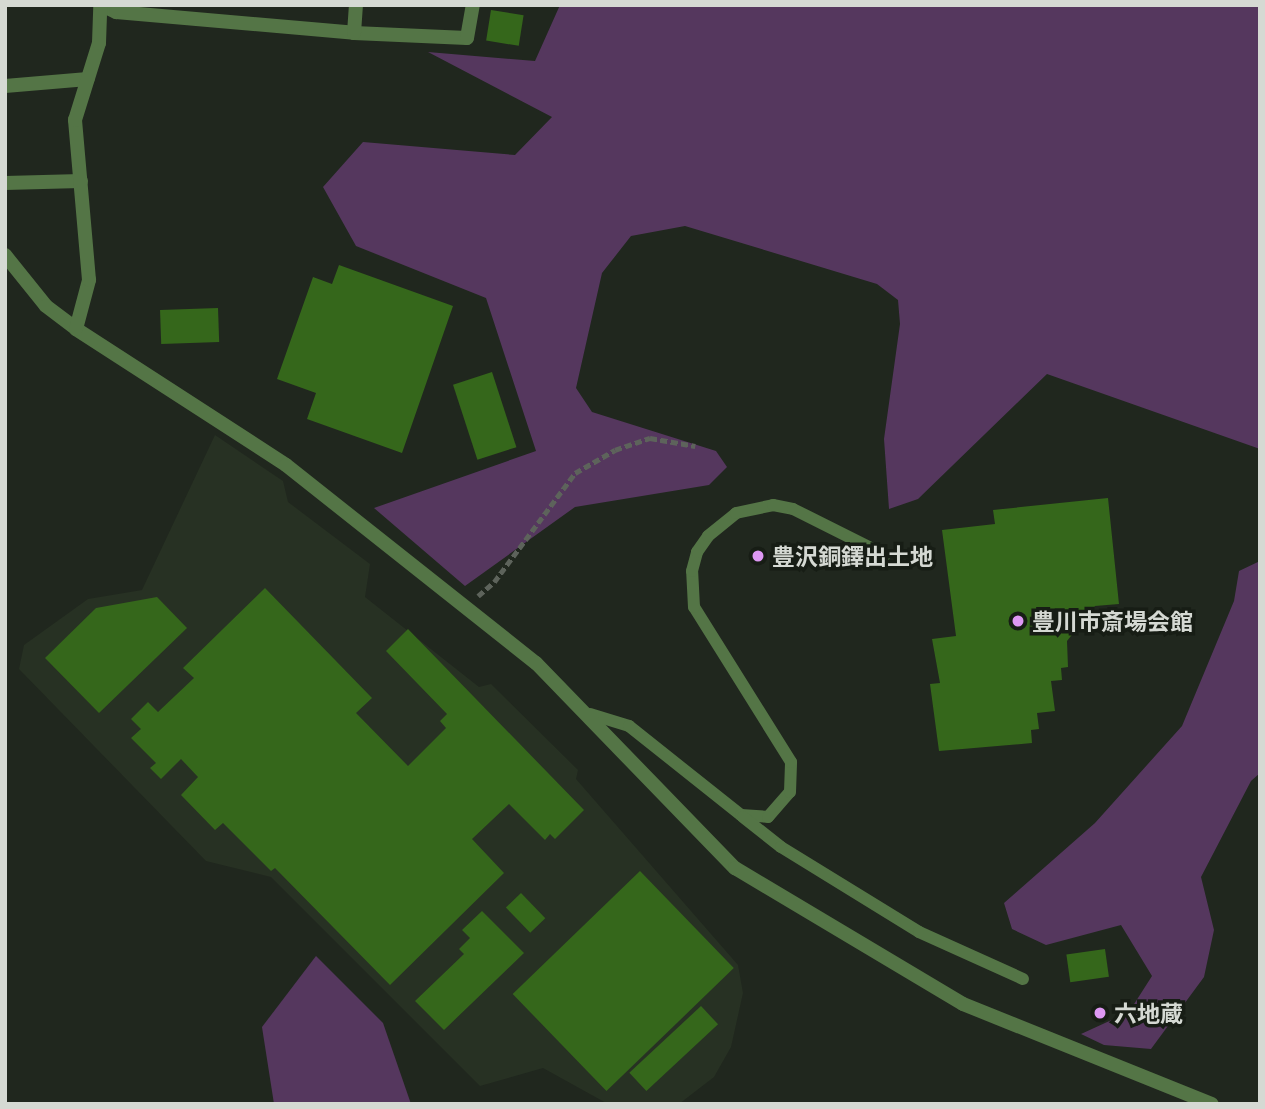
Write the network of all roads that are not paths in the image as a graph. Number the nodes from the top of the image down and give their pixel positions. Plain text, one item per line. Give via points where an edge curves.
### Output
1 (101, 5) edge
2 (356, 5) edge
3 (473, 5) edge
4 (354, 33) junction
5 (88, 79) junction
6 (5, 86) edge
7 (80, 181) junction
8 (5, 183) edge
9 (5, 255) edge
10 (76, 329) junction
11 (886, 555) dead end
12 (590, 714) junction
13 (741, 815) junction
14 (1023, 979) dead end
15 (1212, 1104) edge

1 - 4 street via 116,12
1 - 5 street via 99,43
2 - 4 street
3 - 4 street via 467,38
5 - 6 street
5 - 7 street via 75,120
7 - 8 street
7 - 10 street via 89,280
9 - 10 street via 46,306
10 - 12 street via 286,465 465,606
11 - 13 lane via 793,509 773,505 736,513 708,536 697,552 692,571 694,607 791,762 793,777 781,806 768,817
12 - 13 lane via 629,726
12 - 15 street via 735,867 963,1004
13 - 14 lane via 781,847 919,932

